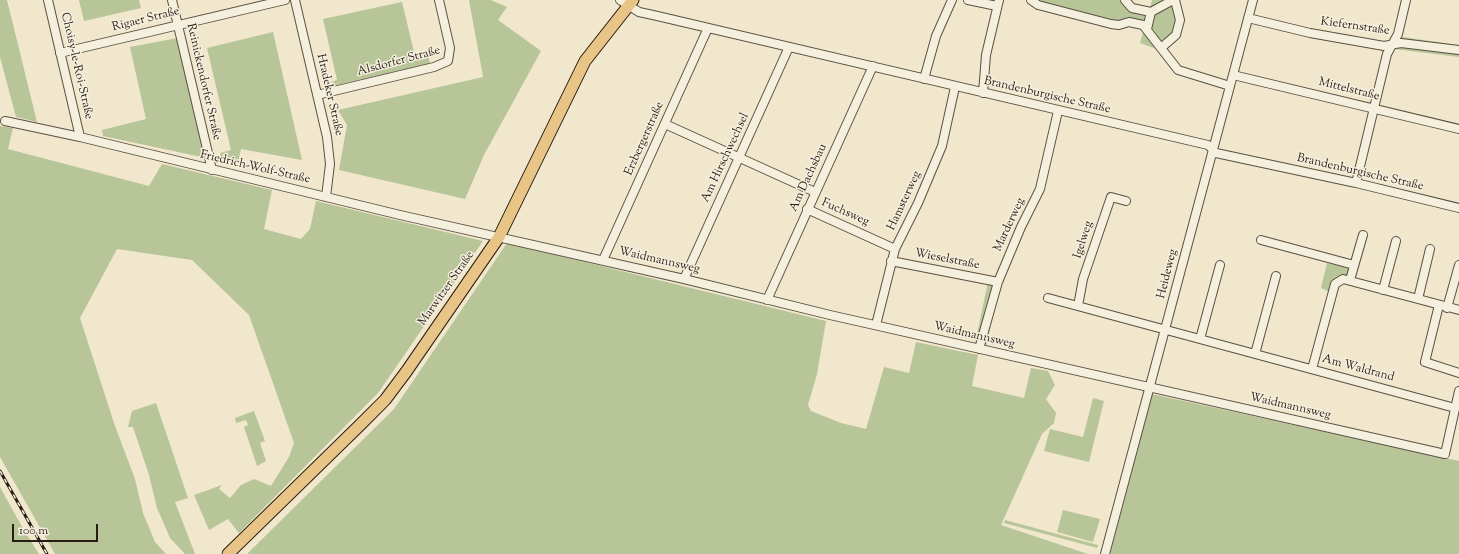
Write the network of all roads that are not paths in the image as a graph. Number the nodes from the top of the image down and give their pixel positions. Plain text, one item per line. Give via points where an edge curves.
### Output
1 (48, 0) edge
2 (172, 0) edge
3 (285, 0) edge
4 (295, 0) edge
5 (439, 0) edge
6 (952, 0) edge
7 (968, 0) edge
8 (1031, 0) edge
9 (1125, 0) edge
10 (1174, 0) edge
11 (1253, 0) edge
12 (1406, 0) edge
13 (627, 2) edge
14 (998, 3) edge
15 (1151, 12) junction
16 (1248, 18) junction
17 (178, 24) junction
18 (708, 28) junction
19 (1147, 29) junction
20 (1391, 45) junction
21 (789, 47) junction
22 (1161, 48) junction
23 (1459, 50) edge
24 (60, 53) junction
25 (873, 66) junction
26 (1233, 74) junction
27 (924, 78) junction
28 (1230, 86) junction
29 (955, 87) junction
30 (983, 93) junction
31 (317, 95) junction
32 (1374, 109) junction
33 (1058, 111) junction
34 (5, 121) dead end
35 (665, 124) junction
36 (1459, 129) edge
37 (80, 137) junction
38 (1212, 149) junction
39 (738, 158) junction
40 (212, 170) junction
41 (1356, 183) junction
42 (815, 192) junction
43 (326, 197) junction
44 (1126, 201) dead end
45 (1459, 208) edge
46 (807, 209) junction
47 (1363, 235) dead end
48 (499, 237) junction
49 (1261, 240) dead end
50 (1396, 241) dead end
51 (896, 249) junction
52 (1430, 249) dead end
53 (603, 260) junction
54 (891, 261) junction
55 (1220, 265) dead end
56 (1354, 265) junction
57 (1459, 265) edge
58 (1276, 276) dead end
59 (684, 278) junction
60 (1350, 280) junction
61 (998, 282) junction
62 (1383, 290) junction
63 (1048, 298) dead end
64 (1418, 299) junction
65 (767, 300) junction
66 (1078, 306) junction
67 (1443, 306) junction
68 (1459, 310) edge
69 (876, 325) junction
70 (1166, 330) junction
71 (1200, 339) junction
72 (979, 349) junction
73 (1255, 354) junction
74 (1312, 369) junction
75 (1459, 373) edge
76 (1150, 386) junction
77 (1459, 391) edge
78 (1455, 408) junction
79 (228, 554) edge
80 (1106, 554) edge

1 - 24 street, Choisy-le-Roi-Straße
2 - 17 street, Reinickendorfer Straße
3 - 17 street, Rigaer Straße
4 - 31 street, Hradeker Straße
5 - 31 street, Alsdorfer Straße via 450,48 448,61 434,67
6 - 27 street via 936,36
7 - 14 street
8 - 19 street via 1038,5 1111,24 1129,22
9 - 15 street via 1132,8
10 - 15 street
10 - 22 street via 1180,20 1176,35
11 - 16 street, Heideweg
12 - 20 street via 1398,34
13 - 18 street, Brandenburgische Straße via 639,12
13 - 48 main road, Marwitzer Straße via 585,61
14 - 30 street via 986,55
15 - 19 street
16 - 20 street, Kiefernstraße via 1310,33 1384,46
16 - 26 street, Heideweg
17 - 24 street, Rigaer Straße
17 - 40 street, Reinickendorfer Straße
18 - 21 street, Brandenburgische Straße
18 - 35 street, Erzbergerstraße
19 - 22 street
20 - 23 street, Kiefernstraße via 1401,43
20 - 32 street
21 - 25 street, Brandenburgische Straße
21 - 39 street, Am Hirschwechsel
22 - 28 street via 1178,70
24 - 37 street, Choisy-le-Roi-Straße
25 - 27 street, Brandenburgische Straße
25 - 42 street, Am Dachsbau
26 - 28 street, Heideweg
26 - 32 street, Mittelstraße
27 - 29 street, Brandenburgische Straße
28 - 38 street, Heideweg
29 - 30 street, Brandenburgische Straße
29 - 51 street, Hamsterweg via 942,146
30 - 33 street, Brandenburgische Straße
31 - 43 street, Hradeker Straße via 330,158
32 - 36 street, Mittelstraße
32 - 41 street
33 - 38 street, Brandenburgische Straße via 1208,145
33 - 61 street, Marderweg via 1040,189
34 - 37 street, Friedrich-Wolf-Straße
35 - 39 street, Fuchsweg
35 - 53 street, Erzbergerstraße
37 - 40 street, Friedrich-Wolf-Straße
38 - 41 street, Brandenburgische Straße via 1216,152
38 - 70 street, Heideweg
39 - 42 street, Fuchsweg
39 - 59 street, Am Hirschwechsel
40 - 43 street, Friedrich-Wolf-Straße
41 - 45 street, Brandenburgische Straße
42 - 46 street, Am Dachsbau
43 - 48 street, Friedrich-Wolf-Straße
44 - 66 street, Igelweg via 1108,196 1083,280
46 - 51 street, Fuchsweg
46 - 65 street, Am Dachsbau
47 - 56 street
48 - 53 street, Waidmannsweg
48 - 79 main road, Marwitzer Straße via 385,400
49 - 56 street
50 - 62 street
51 - 54 street, Hamsterweg
52 - 64 street
53 - 59 street, Waidmannsweg
54 - 61 street, Wieselstraße
54 - 69 street, Hamsterweg
55 - 71 street
56 - 60 street
57 - 67 street
58 - 73 street
59 - 65 street, Waidmannsweg
60 - 62 street
60 - 74 street via 1343,279 1335,284
61 - 72 street, Marderweg
62 - 64 street
63 - 66 street, Am Waldrand
64 - 67 street
65 - 69 street, Waidmannsweg
66 - 70 street, Am Waldrand
67 - 68 street
67 - 75 street via 1424,362
69 - 72 street, Waidmannsweg
70 - 71 street, Am Waldrand
70 - 76 street, Heideweg
71 - 73 street, Am Waldrand
72 - 76 street, Waidmannsweg
73 - 74 street, Am Waldrand
74 - 78 street, Am Waldrand
76 - 78 street, Waidmannsweg via 1445,454
76 - 80 street, Heideweg
77 - 78 street

